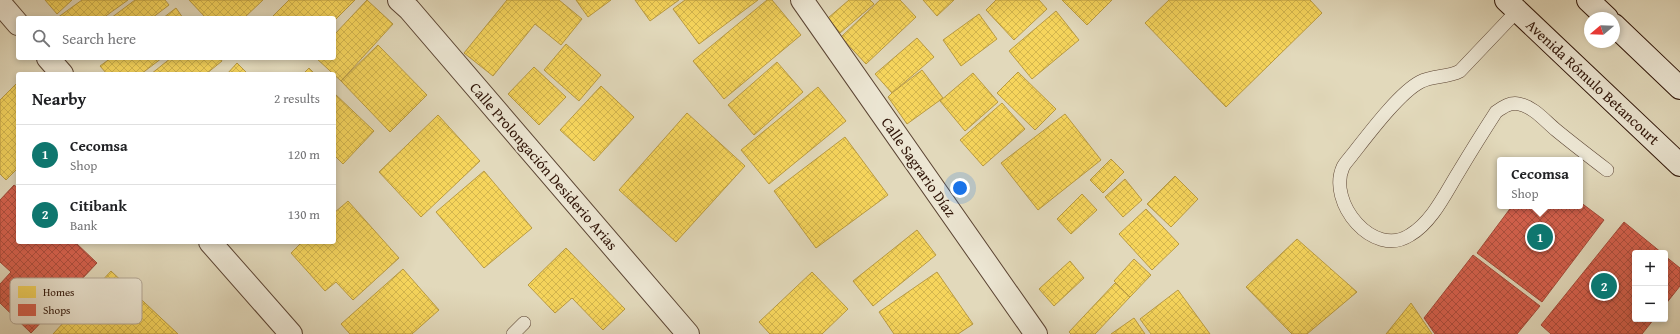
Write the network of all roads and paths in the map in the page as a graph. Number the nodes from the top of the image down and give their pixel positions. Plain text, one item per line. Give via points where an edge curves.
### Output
1 (399, 0) edge
2 (802, 0) edge
3 (1588, 0) edge
4 (0, 2) edge
5 (1512, 5) edge
6 (1601, 12) edge
7 (16, 22) edge
8 (1620, 31) edge
9 (50, 60) edge
10 (60, 72) edge
11 (1680, 88) edge
12 (1680, 165) edge
13 (1607, 170) dead end
14 (212, 244) edge
15 (524, 323) dead end
16 (291, 334) edge
17 (513, 334) edge
18 (688, 334) edge
19 (1036, 334) edge

1 - 18 street, Calle Prolongación Desiderio Arias
2 - 19 street, Calle Sagrario Díaz
3 - 6 street
4 - 7 street
5 - 12 street, Avenida Rómulo Betancourt
5 - 13 lane via 1460,71 1450,76 1437,76 1420,82 1406,92 1362,142 1343,168 1340,190 1345,204 1356,223 1370,235 1384,241 1410,236 1422,226 1439,203 1496,112 1506,105 1516,103 1534,111
8 - 11 street
9 - 10 street
14 - 16 street
15 - 17 lane

